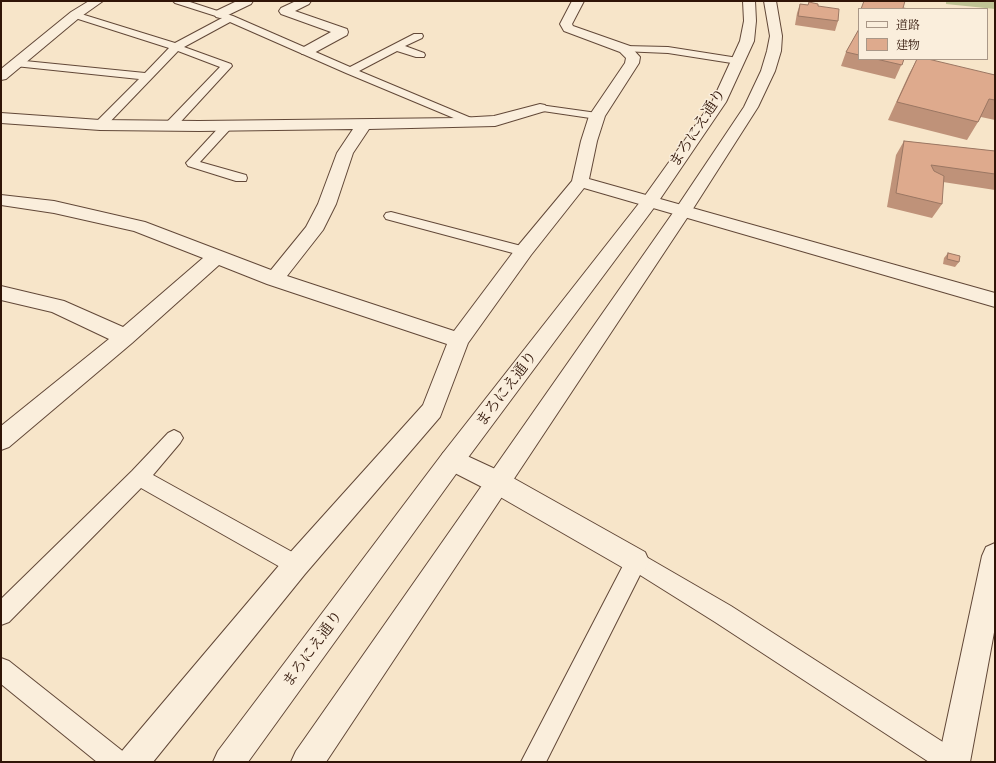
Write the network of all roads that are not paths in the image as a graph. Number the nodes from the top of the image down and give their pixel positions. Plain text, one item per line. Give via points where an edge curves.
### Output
1 (97, 1) edge
2 (178, 1) edge
3 (247, 1) edge
4 (305, 1) edge
5 (578, 1) edge
6 (749, 1) edge
7 (770, 1) edge
8 (75, 15) junction
9 (225, 16) junction
10 (418, 36) dead end
11 (176, 47) junction
12 (397, 47) junction
13 (625, 48) junction
14 (307, 51) junction
15 (420, 55) dead end
16 (738, 61) junction
17 (6, 70) edge
18 (350, 71) junction
19 (146, 76) junction
20 (540, 108) joint
21 (597, 116) junction
22 (1, 118) edge
23 (472, 122) junction
24 (364, 124) junction
25 (100, 125) junction
26 (170, 126) junction
27 (227, 126) junction
28 (241, 178) dead end
29 (580, 182) junction
30 (1, 200) edge
31 (650, 201) junction
32 (683, 211) junction
33 (391, 216) dead end
34 (524, 251) junction
35 (216, 257) junction
36 (274, 279) junction
37 (1, 294) edge
38 (995, 300) edge
39 (125, 337) junction
40 (459, 340) junction
41 (174, 438) dead end
42 (1, 440) edge
43 (452, 460) junction
44 (139, 477) junction
45 (497, 482) junction
46 (995, 558) edge
47 (636, 561) junction
48 (296, 565) junction
49 (1, 614) edge
50 (1, 669) edge
51 (537, 760) edge
52 (116, 762) edge
53 (133, 762) edge
54 (229, 762) edge
55 (307, 762) edge
56 (952, 762) edge

1 - 8 street
2 - 9 lane
3 - 9 street
4 - 14 street via 285,11 342,32
5 - 13 street via 566,24 568,28
6 - 16 street, まろにえ通り via 747,42
7 - 32 street via 776,36 768,71 751,106
8 - 11 lane
8 - 17 street
9 - 11 lane
9 - 14 lane
10 - 12 lane
11 - 19 lane
11 - 26 lane via 227,66
12 - 15 lane
12 - 18 lane
13 - 16 lane via 668,50
13 - 21 street via 633,57 632,63
14 - 18 lane
16 - 31 street, まろにえ通り via 719,102
17 - 19 lane
18 - 23 lane
19 - 25 lane
20 - 21 lane
20 - 23 street via 495,121
21 - 29 street
22 - 25 street
23 - 24 street
24 - 27 street
24 - 36 street via 345,153 327,204 314,230
25 - 26 street
26 - 27 street
27 - 28 lane via 192,163
29 - 31 street
29 - 34 street
30 - 35 street via 54,207 139,226
31 - 32 street
31 - 43 street, まろにえ通り
32 - 38 street
32 - 45 street
33 - 34 lane
34 - 40 street
35 - 36 street
35 - 39 street
36 - 40 street
37 - 39 street via 57,306
39 - 42 street
40 - 48 street via 432,410
41 - 44 lane
43 - 45 street
43 - 54 street, まろにえ通り
44 - 48 lane
44 - 49 lane
45 - 47 street
45 - 55 street
46 - 56 street
47 - 51 lane
47 - 56 lane
48 - 53 street
50 - 52 lane

